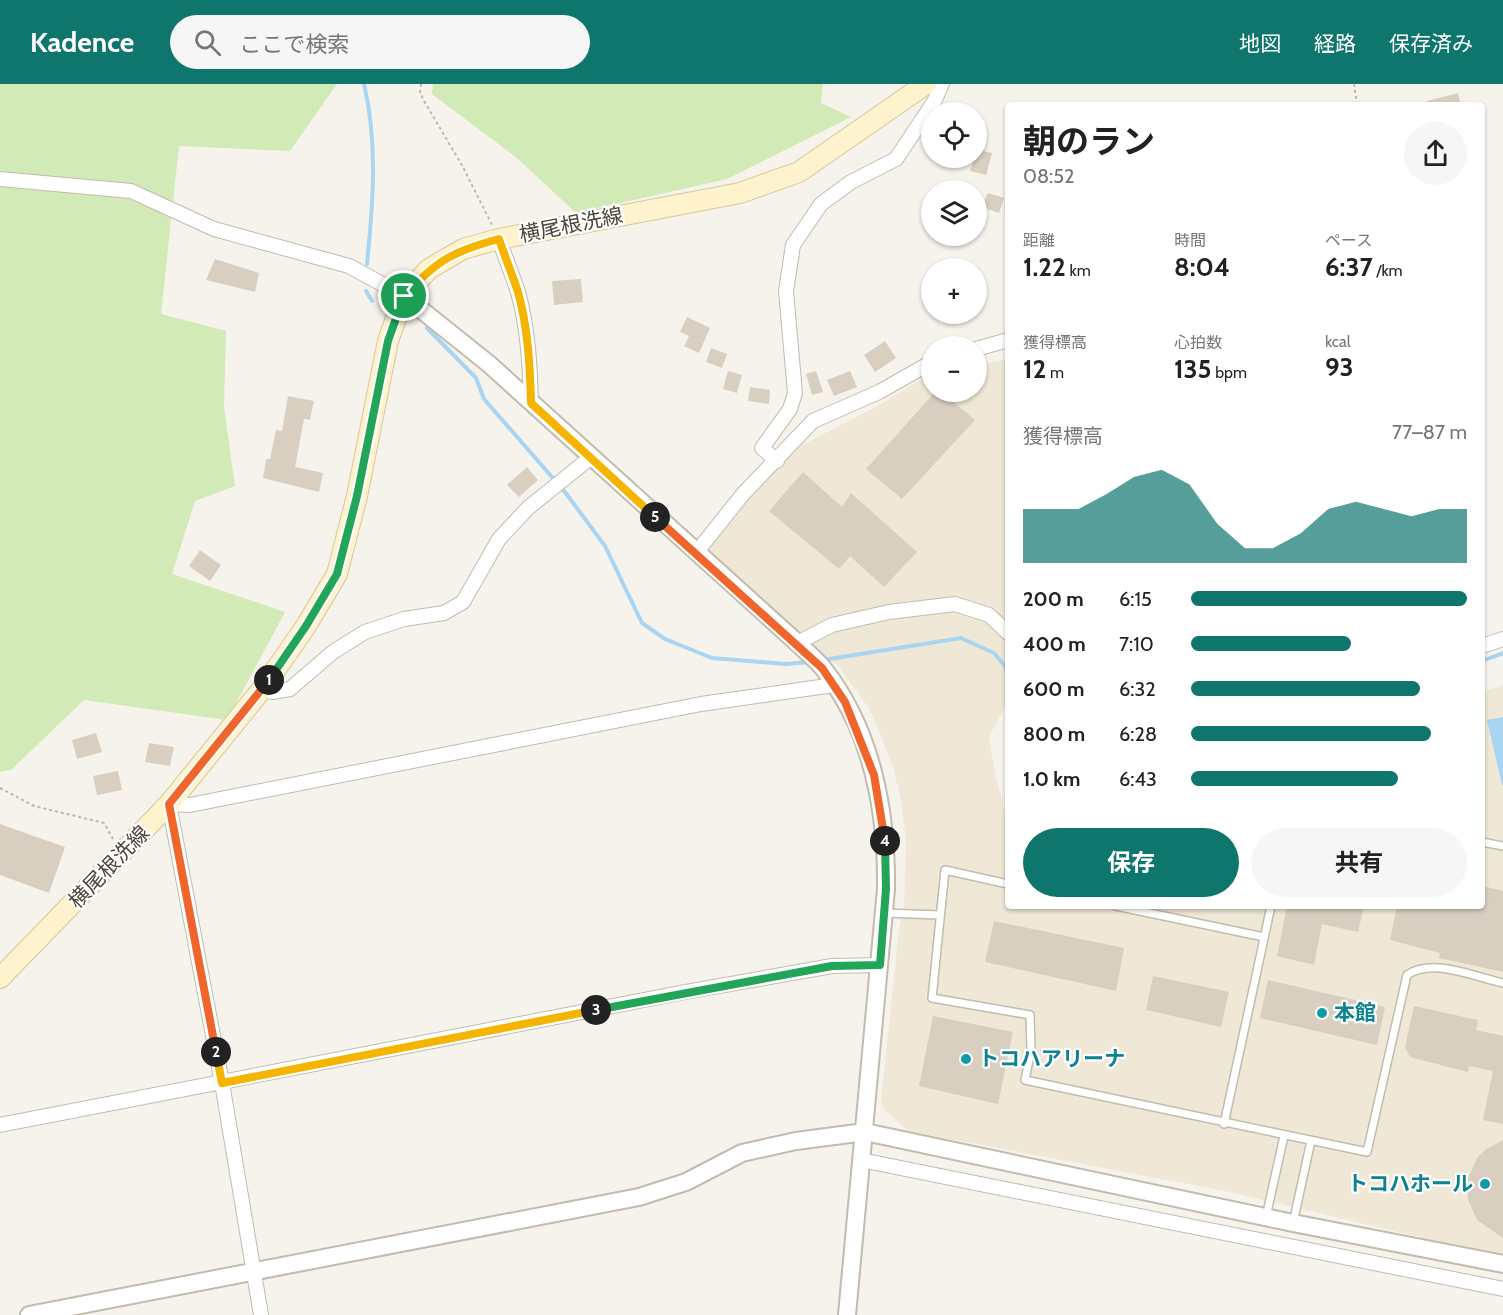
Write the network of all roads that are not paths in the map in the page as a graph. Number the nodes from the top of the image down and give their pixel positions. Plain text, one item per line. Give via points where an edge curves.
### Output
1 (926, 84) edge
2 (942, 84) edge
3 (0, 179) edge
4 (499, 239) junction
5 (404, 296) junction
6 (1005, 341) edge
7 (987, 346) edge
8 (921, 368) edge
9 (531, 403) junction
10 (590, 458) junction
11 (777, 461) junction
12 (696, 553) junction
13 (1005, 630) edge
14 (1503, 639) edge
15 (797, 643) junction
16 (1485, 645) edge
17 (834, 685) junction
18 (263, 688) junction
19 (169, 804) junction
20 (1485, 843) edge
21 (1503, 846) edge
22 (1005, 883) edge
23 (1130, 909) edge
24 (1270, 909) edge
25 (884, 913) junction
26 (940, 915) junction
27 (1264, 937) junction
28 (880, 965) junction
29 (0, 978) edge
30 (1503, 983) edge
31 (222, 1083) junction
32 (1224, 1124) junction
33 (0, 1125) edge
34 (865, 1132) junction
35 (1284, 1136) junction
36 (1311, 1141) junction
37 (861, 1160) junction
38 (1266, 1217) junction
39 (1293, 1223) junction
40 (1503, 1264) edge
41 (253, 1271) junction
42 (1503, 1288) edge
43 (28, 1315) edge
44 (261, 1315) edge
45 (847, 1315) edge

1 - 4 main road, 横尾根洗線 via 799,172 740,193
2 - 11 street via 896,159 851,182 821,204 793,245 786,291 795,393 790,409 762,448
3 - 5 street via 131,191 214,229 349,266
4 - 5 main road, 横尾根洗線 via 463,249 429,269
4 - 9 street via 523,317
5 - 9 street
5 - 18 main road, 横尾根洗線 via 388,341 337,574
6 - 7 street
8 - 11 street via 813,421
9 - 10 street
10 - 12 street
10 - 18 street via 528,508 499,539 463,602 444,613 365,632 333,652 290,689 273,692
11 - 12 street via 743,495
12 - 15 street
13 - 15 street via 989,615 955,604 889,612 832,625
14 - 16 street
15 - 17 street
17 - 19 street via 701,704 190,805
17 - 25 street via 845,702 874,775 886,849
18 - 19 main road, 横尾根洗線
19 - 29 main road, 横尾根洗線
19 - 31 street
20 - 21 lane
22 - 26 lane via 945,870
23 - 27 lane
24 - 27 lane
25 - 26 lane
25 - 28 street
26 - 32 lane via 932,998 1030,1015 1031,1050 1025,1080
27 - 32 lane
28 - 31 street via 820,968
28 - 34 street
30 - 36 lane via 1432,967 1416,968 1407,975 1367,1152
31 - 33 street
31 - 41 street
32 - 35 lane
34 - 37 street
34 - 38 street
34 - 41 street via 742,1153 686,1182 639,1197
35 - 36 lane
35 - 38 lane
36 - 39 lane
37 - 42 street
37 - 45 street
38 - 39 street
39 - 40 street
41 - 43 street
41 - 44 street

